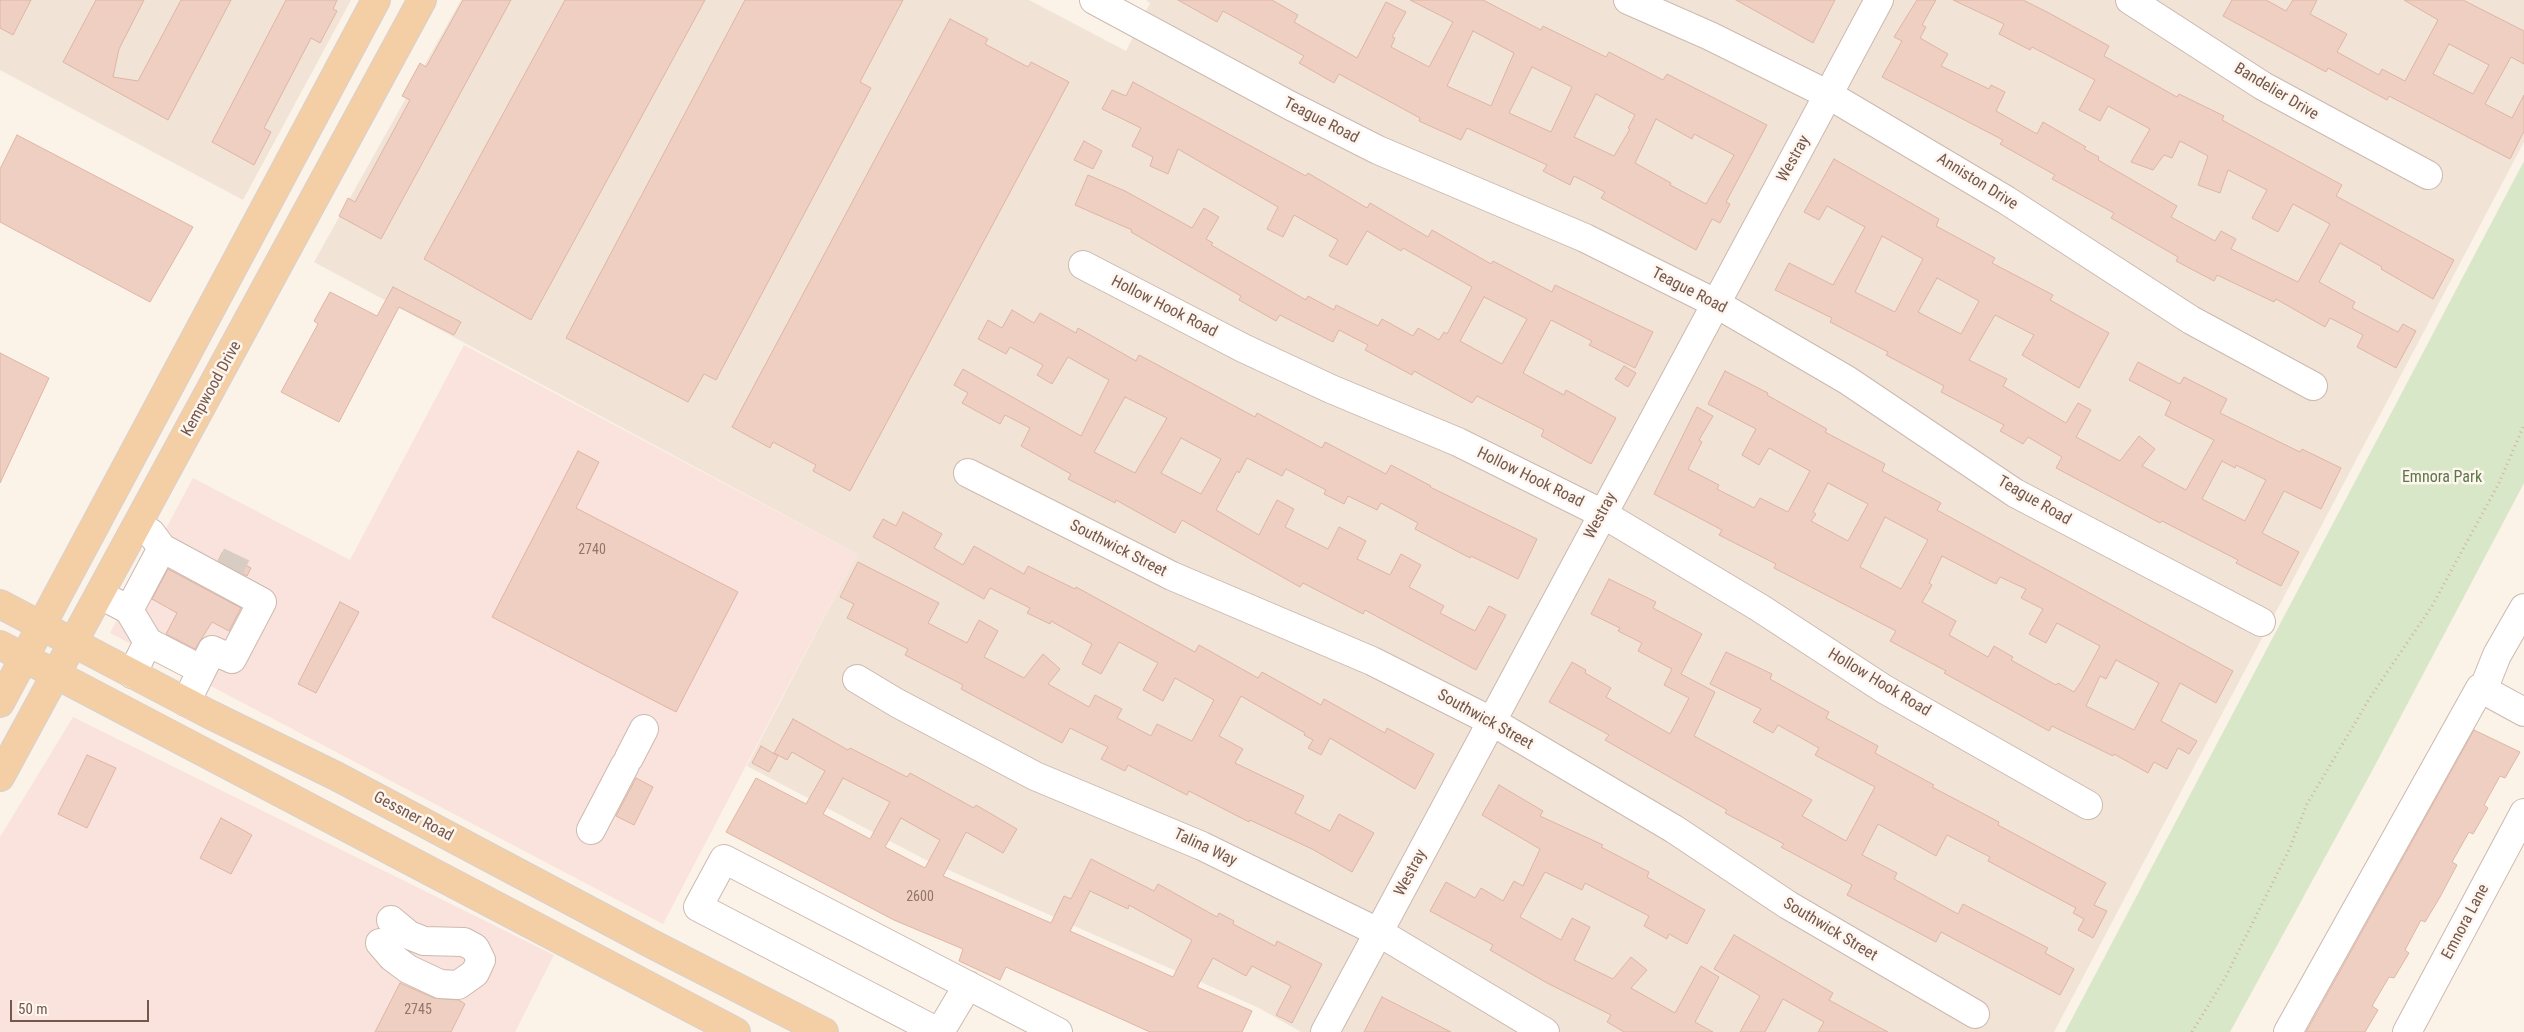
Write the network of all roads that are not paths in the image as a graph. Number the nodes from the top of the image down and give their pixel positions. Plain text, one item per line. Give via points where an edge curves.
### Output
1 (376, 0) edge
2 (422, 0) edge
3 (1094, 0) edge
4 (1628, 0) edge
5 (1879, 0) edge
6 (2130, 0) edge
7 (1129, 9) edge
8 (351, 45) junction
9 (388, 63) junction
10 (1829, 95) junction
11 (2428, 175) dead end
12 (1083, 265) dead end
13 (1715, 303) junction
14 (2313, 386) dead end
15 (968, 474) dead end
16 (1602, 514) junction
17 (138, 526) junction
18 (171, 553) junction
19 (218, 561) tunnel mouth
20 (247, 575) tunnel mouth
21 (101, 595) junction
22 (262, 602) junction
23 (0, 604) edge
24 (2524, 608) edge
25 (128, 610) junction
26 (2261, 622) dead end
27 (43, 627) junction
28 (148, 642) junction
29 (74, 644) junction
30 (0, 645) edge
31 (25, 658) junction
32 (202, 670) junction
33 (132, 674) junction
34 (57, 675) junction
35 (857, 679) dead end
36 (2481, 689) junction
37 (186, 702) junction
38 (0, 703) edge
39 (2524, 712) edge
40 (1491, 721) junction
41 (644, 729) dead end
42 (0, 777) edge
43 (2088, 804) dead end
44 (2524, 813) edge
45 (591, 830) dead end
46 (1380, 933) junction
47 (968, 985) junction
48 (1975, 1014) dead end
49 (736, 1032) edge
50 (824, 1032) edge
51 (939, 1032) edge
52 (1058, 1032) edge
53 (1324, 1032) edge
54 (1545, 1032) edge
55 (2288, 1032) edge
56 (2407, 1032) edge

1 - 8 main road
2 - 9 main road, Kempwood Drive
3 - 7 street, Teague Road
4 - 10 street, Anniston Drive
5 - 10 street, Westray
6 - 11 street, Bandelier Drive via 2263,86
7 - 13 street, Teague Road via 1289,106 1378,150 1586,238
8 - 9 main road
8 - 27 main road
9 - 17 main road, Kempwood Drive
10 - 13 street, Westray
10 - 14 street, Anniston Drive via 2006,200 2192,320
12 - 16 street, Hollow Hook Road via 1243,348 1458,442
13 - 16 street, Westray
13 - 26 street, Teague Road via 1847,380 2015,492
15 - 40 street, Southwick Street via 1172,576 1372,662
16 - 40 street, Westray
16 - 43 street, Hollow Hook Road via 1760,608 1884,689
17 - 18 street via 151,533
17 - 21 main road, Kempwood Drive
18 - 19 street via 204,554
18 - 22 street
18 - 25 street
20 - 22 street via 257,580 262,589
21 - 25 street
21 - 29 main road, Kempwood Drive
22 - 32 street via 232,659 212,650
23 - 27 main road, Gessner Road
24 - 36 street
25 - 28 street
27 - 29 main road, Gessner Road
27 - 31 main road
28 - 32 street
28 - 33 street
29 - 33 main road, Gessner Road
29 - 34 main road, Kempwood Drive
30 - 31 main road
31 - 34 main road
31 - 38 main road
32 - 37 street
33 - 37 main road, Gessner Road
34 - 42 main road, Kempwood Drive
34 - 49 main road
35 - 46 street, Talina Way via 1035,776 1202,846
36 - 39 street
36 - 55 street
37 - 50 main road, Gessner Road via 336,776
40 - 46 street, Westray
40 - 48 street, Southwick Street via 1674,829 1788,905
41 - 45 street
44 - 56 street, Emnora Lane
46 - 53 street, Westray
46 - 54 street, Talina Way
47 - 51 street
47 - 51 street via 724,859 698,907
47 - 52 street

